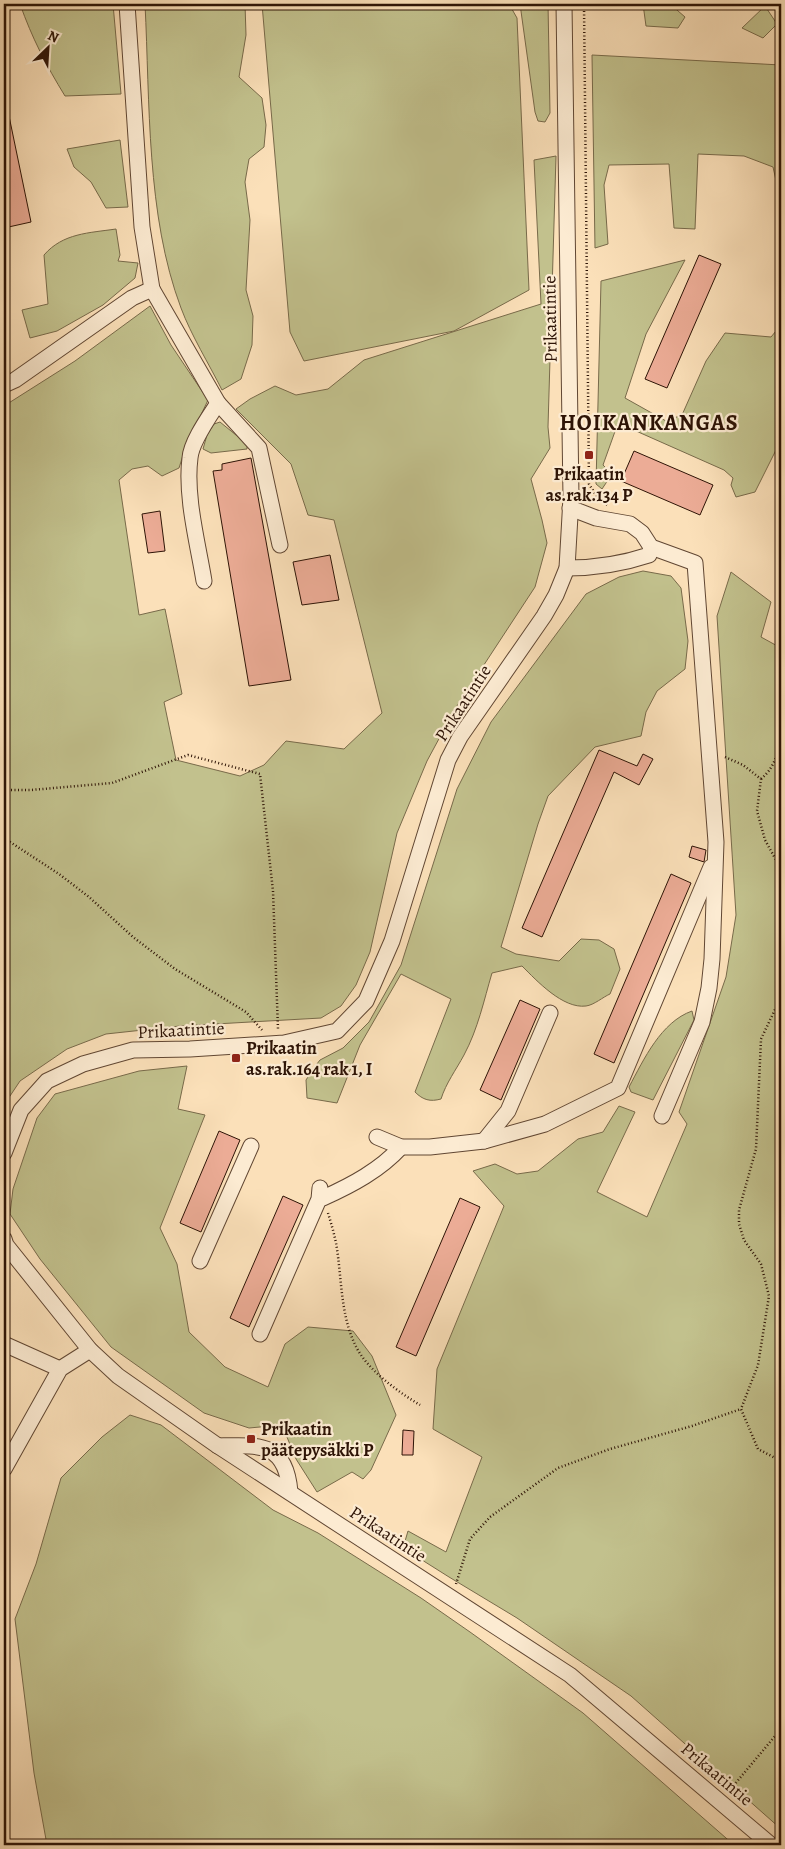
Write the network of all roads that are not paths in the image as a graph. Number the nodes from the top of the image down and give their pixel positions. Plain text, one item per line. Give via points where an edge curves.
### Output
1 (127, 4) edge
2 (564, 4) edge
3 (152, 289) junction
4 (4, 385) edge
5 (218, 403) junction
6 (570, 508) junction
7 (280, 545) dead end
8 (651, 547) junction
9 (567, 568) junction
10 (204, 581) dead end
11 (715, 857) junction
12 (550, 1013) dead end
13 (662, 1116) dead end
14 (377, 1137) dead end
15 (484, 1141) junction
16 (251, 1146) dead end
17 (402, 1147) junction
18 (4, 1153) edge
19 (4, 1239) edge
20 (200, 1261) dead end
21 (260, 1334) dead end
22 (4, 1344) edge
23 (90, 1350) junction
24 (60, 1369) junction
25 (218, 1446) junction
26 (4, 1468) edge
27 (290, 1492) junction
28 (770, 1845) edge

1 - 3 street via 142,227
2 - 6 street, Prikaatintie
3 - 4 street via 132,298
3 - 5 street
5 - 7 street via 259,448
5 - 10 street via 201,429 190,456 190,499
6 - 8 street via 596,518 630,524 642,533
6 - 9 street, Prikaatintie
8 - 9 street via 649,555 626,562 596,568
8 - 11 street via 695,562
9 - 18 street, Prikaatintie via 544,616 460,737 448,760 392,941 366,1002 337,1031 278,1043 133,1050 83,1064 48,1082 21,1110
11 - 13 street via 709,988 702,1022
11 - 15 street via 618,1088 545,1124
12 - 15 street via 508,1112
14 - 17 street
15 - 17 street
16 - 20 street
17 - 21 street via 346,1188 322,1193
19 - 23 street, Prikaatintie
22 - 24 street
23 - 24 street
23 - 25 street, Prikaatintie via 118,1376
24 - 26 street
25 - 27 street, Prikaatintie
25 - 27 street via 258,1446 272,1451 284,1464
27 - 28 street, Prikaatintie via 570,1675

